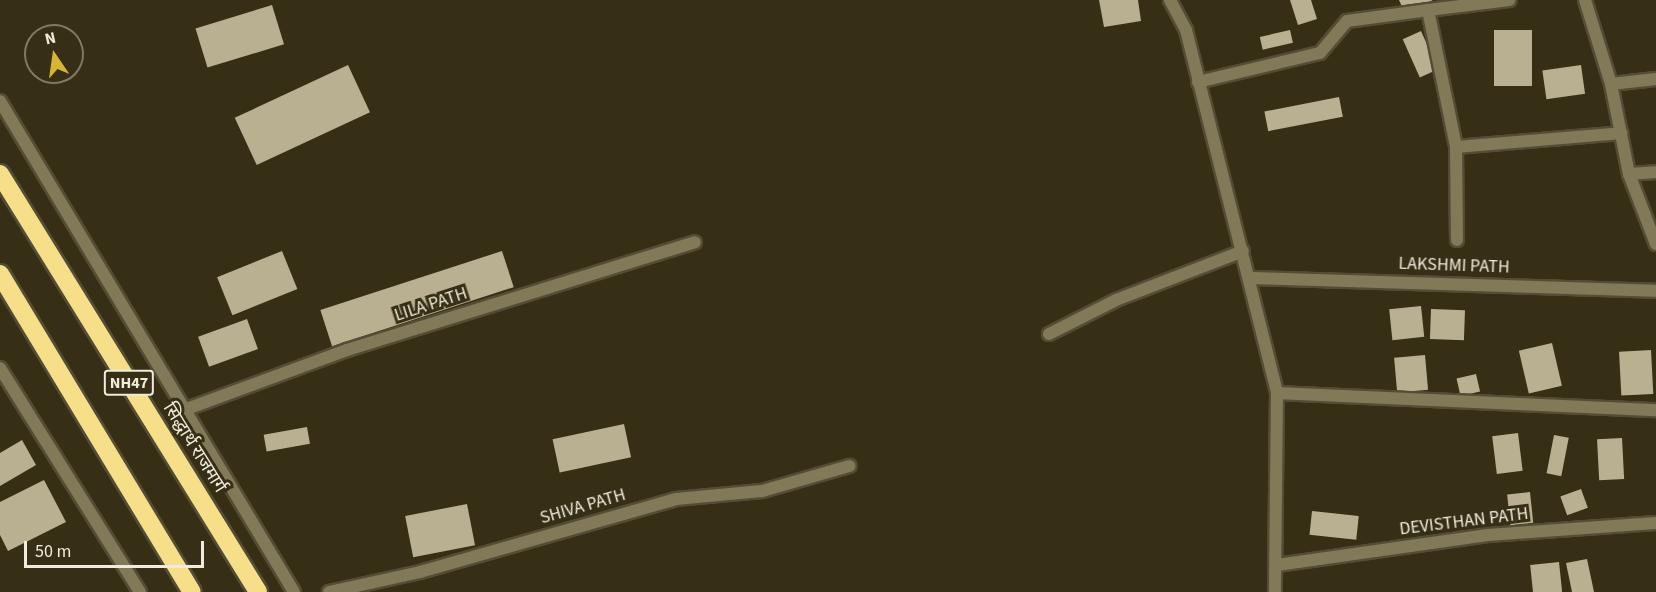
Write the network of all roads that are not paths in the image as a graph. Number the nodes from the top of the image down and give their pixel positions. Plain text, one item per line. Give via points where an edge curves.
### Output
1 (1170, 0) edge
2 (1509, 0) edge
3 (1585, 0) edge
4 (1428, 9) junction
5 (1656, 78) edge
6 (1198, 82) junction
7 (1611, 84) junction
8 (0, 101) edge
9 (1621, 133) junction
10 (1456, 147) junction
11 (1656, 172) edge
12 (0, 174) edge
13 (1629, 174) junction
14 (1457, 240) dead end
15 (695, 242) dead end
16 (1656, 244) edge
17 (1244, 251) junction
18 (0, 274) edge
19 (1251, 278) junction
20 (1656, 291) edge
21 (1049, 334) dead end
22 (0, 368) edge
23 (1277, 393) junction
24 (1656, 410) edge
25 (181, 411) junction
26 (849, 466) dead end
27 (1656, 524) edge
28 (1276, 565) junction
29 (140, 592) edge
30 (192, 592) edge
31 (258, 592) edge
32 (294, 592) edge
33 (329, 592) edge
34 (1275, 592) edge

1 - 6 street via 1186,30
2 - 4 street
3 - 7 street
4 - 6 street via 1347,21 1320,53
4 - 10 street
5 - 7 street
6 - 17 street
7 - 9 street
8 - 25 street
9 - 10 street
9 - 13 street
10 - 14 street
11 - 13 street
12 - 31 highway, सिद्धार्थ राजमार्ग / NH47
13 - 16 street
15 - 25 street, LILA PATH via 347,350
17 - 19 street
17 - 21 street via 1116,300
18 - 30 highway, NH47
19 - 20 street, LAKSHMI PATH
19 - 23 street
22 - 29 street
23 - 24 street
23 - 28 street
25 - 32 street
26 - 33 street, SHIVA PATH via 762,491 676,499 420,572
27 - 28 street, DEVISTHAN PATH via 1488,536
28 - 34 street

